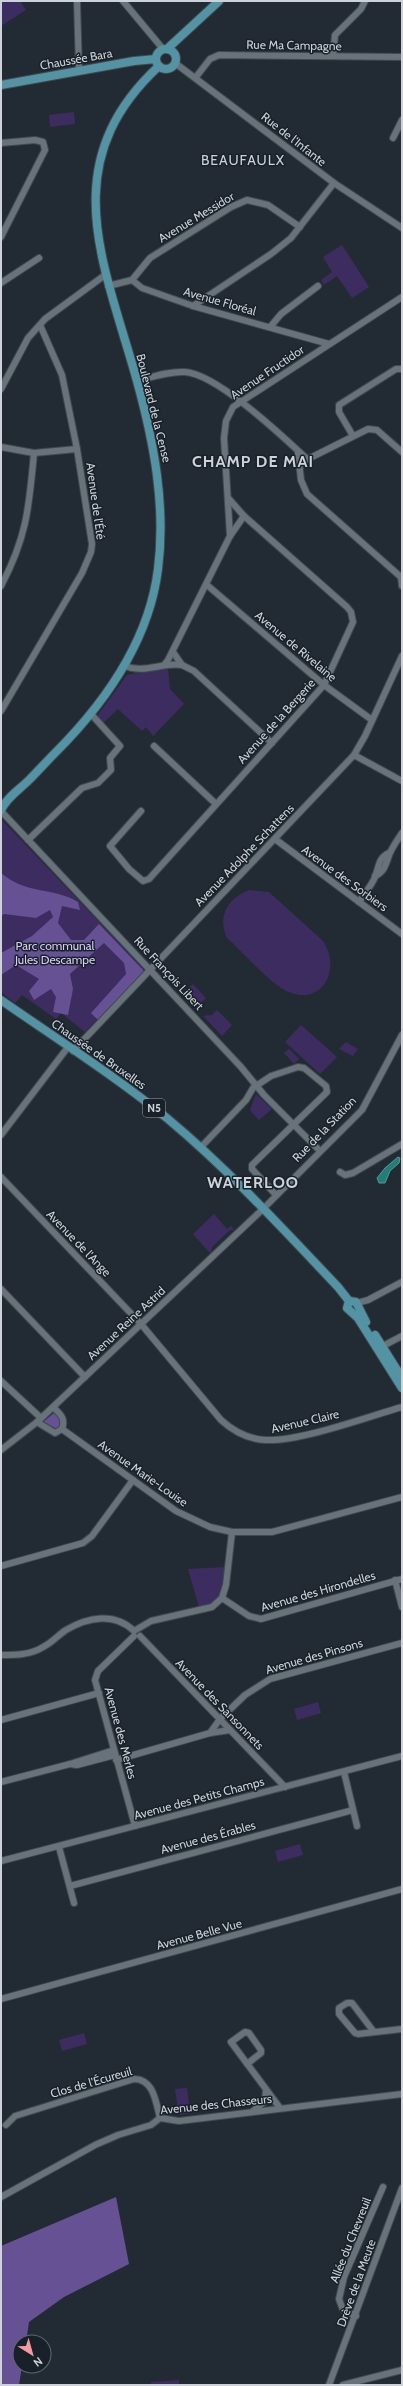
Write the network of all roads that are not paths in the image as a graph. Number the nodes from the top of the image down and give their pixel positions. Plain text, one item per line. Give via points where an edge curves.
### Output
1 (77, 1) edge
2 (123, 1) edge
3 (220, 1) edge
4 (365, 1) edge
5 (168, 50) junction
6 (333, 56) junction
7 (402, 57) edge
8 (157, 63) junction
9 (175, 63) junction
10 (79, 71) junction
11 (196, 77) junction
12 (1, 85) edge
13 (402, 120) edge
14 (393, 138) dead end
15 (1, 143) edge
16 (334, 183) junction
17 (300, 227) junction
18 (402, 228) edge
19 (1, 237) edge
20 (39, 258) dead end
21 (105, 275) junction
22 (132, 280) junction
23 (1, 283) edge
24 (108, 286) junction
25 (318, 286) dead end
26 (402, 297) edge
27 (193, 306) junction
28 (40, 324) junction
29 (271, 326) junction
30 (329, 344) junction
31 (402, 369) edge
32 (137, 381) junction
33 (1, 389) edge
34 (239, 402) junction
35 (354, 436) junction
36 (1, 447) edge
37 (78, 449) junction
38 (402, 452) edge
39 (34, 453) junction
40 (298, 453) junction
41 (306, 458) junction
42 (299, 465) junction
43 (229, 499) junction
44 (244, 516) junction
45 (230, 536) junction
46 (401, 578) edge
47 (208, 585) junction
48 (1, 586) edge
49 (402, 586) edge
50 (173, 652) junction
51 (402, 656) edge
52 (164, 665) junction
53 (182, 665) junction
54 (125, 666) junction
55 (324, 685) junction
56 (3, 702) edge
57 (1, 711) edge
58 (91, 714) junction
59 (372, 720) junction
60 (272, 742) junction
61 (154, 746) dead end
62 (354, 755) junction
63 (402, 781) edge
64 (216, 804) junction
65 (1, 805) edge
66 (141, 811) dead end
67 (402, 833) edge
68 (28, 840) junction
69 (275, 840) junction
70 (359, 902) junction
71 (402, 934) edge
72 (150, 969) junction
73 (1, 1000) edge
74 (402, 1035) edge
75 (70, 1049) junction
76 (257, 1084) junction
77 (294, 1125) junction
78 (1, 1135) edge
79 (402, 1144) edge
80 (201, 1148) junction
81 (320, 1151) junction
82 (340, 1172) dead end
83 (1, 1177) edge
84 (276, 1195) junction
85 (263, 1209) junction
86 (402, 1282) edge
87 (1, 1289) edge
88 (354, 1305) junction
89 (141, 1324) junction
90 (368, 1334) junction
91 (402, 1336) edge
92 (383, 1346) junction
93 (382, 1356) junction
94 (85, 1377) junction
95 (402, 1378) edge
96 (1, 1381) edge
97 (402, 1388) edge
98 (53, 1407) junction
99 (402, 1407) edge
100 (39, 1420) junction
101 (62, 1429) junction
102 (1, 1450) edge
103 (133, 1480) junction
104 (402, 1497) edge
105 (232, 1532) junction
106 (1, 1566) edge
107 (399, 1579) edge
108 (222, 1598) junction
109 (402, 1607) edge
110 (137, 1633) junction
111 (402, 1643) edge
112 (1, 1655) edge
113 (99, 1693) junction
114 (220, 1719) junction
115 (1, 1720) edge
116 (230, 1730) junction
117 (210, 1733) junction
118 (115, 1755) junction
119 (402, 1756) edge
120 (344, 1772) junction
121 (1, 1782) edge
122 (285, 1787) junction
123 (353, 1810) junction
124 (135, 1826) junction
125 (357, 1826) dead end
126 (59, 1847) junction
127 (1, 1861) edge
128 (70, 1886) junction
129 (402, 1889) edge
130 (74, 1903) dead end
131 (1, 1999) edge
132 (402, 2029) edge
133 (374, 2032) junction
134 (247, 2064) junction
135 (266, 2090) junction
136 (402, 2094) edge
137 (280, 2108) junction
138 (252, 2112) junction
139 (160, 2118) junction
140 (6, 2125) dead end
141 (382, 2187) dead end
142 (402, 2188) edge
143 (1, 2197) edge
144 (356, 2316) junction
145 (402, 2370) edge
146 (329, 2385) edge
147 (343, 2385) edge

1 - 10 street
2 - 5 street
3 - 5 main road
4 - 6 street via 361,9 334,35
5 - 8 main road, Boulevard de la Cense via 158,53
5 - 9 main road
6 - 7 street, Rue Ma Campagne
6 - 11 street, Rue Ma Campagne via 219,55 210,59
8 - 9 main road, Chaussée Bara via 166,69
8 - 10 main road, Chaussée Bara
8 - 21 main road, Boulevard de la Cense via 126,103 100,160 95,189 95,212
9 - 11 street, Rue de l'Infante
10 - 12 main road, Chaussée Bara
11 - 16 street, Rue de l'Infante
13 - 14 street
15 - 19 street via 35,140 43,142 45,150
16 - 17 street
16 - 18 street, Rue de l'Infante
17 - 22 street, Avenue Messidor via 268,205 246,200 150,258
17 - 27 street via 271,254
20 - 23 street
21 - 24 main road, Boulevard de la Cense
21 - 28 street via 55,310
22 - 24 street
22 - 27 street, Avenue Floréal via 142,288
24 - 32 main road, Boulevard de la Cense
25 - 29 street via 281,314
26 - 30 street, Avenue Fructidor
27 - 29 street, Avenue Floréal
28 - 33 street via 20,352
28 - 37 street, Avenue de l'Été via 62,375
29 - 30 street, Avenue Floréal
30 - 34 street, Avenue Fructidor
31 - 35 street via 396,369 339,405 339,412
32 - 34 street via 186,372 212,381
32 - 54 main road, Boulevard de la Cense via 153,445 157,474 160,549 149,611 140,637
34 - 40 street via 292,445
34 - 43 street, Avenue Fructidor via 229,414 224,429
35 - 38 street via 368,429 377,430
35 - 41 street
36 - 39 street
37 - 39 street
37 - 56 street, Avenue de l'Été via 90,527 91,552 82,574
39 - 48 street via 25,528 17,553
40 - 41 street
40 - 42 street
41 - 42 street
42 - 46 street via 301,480 307,494
43 - 44 street, Avenue de la Bergerie
43 - 45 street, Avenue Fructidor
44 - 45 street, Avenue Fructidor
44 - 55 street, Avenue de la Bergerie via 351,612 354,622 352,628
45 - 47 street, Avenue Fructidor
46 - 49 street
47 - 50 street, Avenue Fructidor
47 - 55 street, Avenue de Rivelaine
50 - 52 street, Avenue Fructidor
50 - 53 street
51 - 59 street, Avenue Adolphe Schattens
52 - 53 street
52 - 54 street via 140,670
53 - 60 street via 194,671
54 - 58 main road, Boulevard de la Cense
55 - 59 street, Avenue de Rivelaine
55 - 60 street, Avenue de la Bergerie
56 - 57 street, Avenue de l'Été
58 - 65 main road, Boulevard de la Cense
58 - 68 street via 120,746 110,758 111,770 98,783 82,788
59 - 62 street, Avenue Adolphe Schattens
60 - 64 street, Avenue de la Bergerie
61 - 64 street
62 - 63 street
62 - 69 street, Avenue Adolphe Schattens
64 - 66 street, Avenue de la Bergerie via 149,879 142,881 110,846
65 - 68 street, Rue François Libert
67 - 70 street via 389,853 384,856
68 - 72 street, Rue François Libert
69 - 70 street, Avenue des Sorbiers
69 - 72 street, Avenue Adolphe Schattens
70 - 71 street, Avenue des Sorbiers
72 - 75 street, Avenue Adolphe Schattens
72 - 76 street, Rue François Libert
73 - 75 main road, Chaussée de Bruxelles / N5
74 - 81 street, Rue de la Station via 362,1110
75 - 78 street, Avenue Adolphe Schattens
75 - 80 main road, Chaussée de Bruxelles / N5 via 130,1088
76 - 77 street, Rue François Libert via 264,1095
76 - 77 street via 271,1076 298,1067 304,1068 326,1086 327,1092
76 - 80 street via 246,1100
77 - 81 street, Rue François Libert
77 - 84 street via 252,1165 252,1169
79 - 82 street via 350,1174
80 - 85 main road, Chaussée de Bruxelles / N5
81 - 84 street, Rue de la Station
83 - 89 street, Avenue de l'Ange
84 - 85 street, Rue de la Station
85 - 88 main road, Chaussée de Bruxelles / N5
85 - 89 street, Avenue Reine Astrid
86 - 88 street
87 - 94 street
88 - 90 main road, Chaussée de Bruxelles / N5
88 - 92 main road, Chaussée de Bruxelles / N5
89 - 94 street, Avenue Reine Astrid
89 - 99 street, Avenue Claire via 221,1420 232,1431 246,1436 264,1440 304,1435
90 - 92 main road, Chaussée de Bruxelles / N5
90 - 93 main road, Chaussée de Bruxelles / N5
91 - 92 street
92 - 93 main road
92 - 95 main road, Chaussée de Bruxelles / N5
93 - 97 main road, Chaussée de Bruxelles / N5
94 - 98 street, Avenue Reine Astrid
96 - 100 street
98 - 100 street, Avenue Reine Astrid
98 - 101 street via 62,1416
100 - 101 street, Avenue Marie-Louise via 55,1433
100 - 102 street, Avenue Reine Astrid
101 - 103 street, Avenue Marie-Louise
103 - 105 street, Avenue Marie-Louise via 192,1520
103 - 106 street via 92,1536 83,1543
104 - 105 street, Avenue Marie-Louise via 272,1532
105 - 108 street via 226,1585
107 - 108 street, Avenue des Hirondelles via 261,1619 249,1616
107 - 109 street
108 - 110 street, Avenue des Merles via 212,1607 151,1621
110 - 112 street, Avenue des Sansonnets via 121,1620 102,1618 77,1625 43,1648
110 - 113 street, Avenue des Merles via 98,1671 95,1680
110 - 114 street, Avenue des Sansonnets
111 - 114 street, Avenue des Pinsons via 270,1679 258,1685
113 - 115 street
113 - 118 street, Avenue des Merles
114 - 116 street, Avenue des Sansonnets
114 - 117 street, Avenue des Pinsons
116 - 117 street
116 - 122 street, Avenue des Sansonnets
117 - 118 street
118 - 121 street
118 - 124 street, Avenue des Merles
119 - 120 street, Avenue des Petits Champs
120 - 122 street, Avenue des Petits Champs
120 - 123 street
122 - 124 street, Avenue des Petits Champs
123 - 125 street
123 - 128 street, Avenue des Érables
124 - 126 street, Avenue des Petits Champs
126 - 127 street, Avenue des Petits Champs
126 - 128 street
128 - 130 street
129 - 131 street, Avenue Belle Vue
132 - 133 street
133 - 133 street via 352,2032 339,2014 339,2008 352,2003
134 - 134 street via 231,2042 243,2032 249,2033 261,2050 261,2053
134 - 135 street
135 - 137 street
135 - 138 street via 265,2101
136 - 137 street, Avenue des Chasseurs
137 - 138 street, Avenue des Chasseurs
138 - 139 street, Avenue des Chasseurs via 178,2121
139 - 140 street, Clos de l'Écureuil via 152,2090 144,2082 134,2079 15,2116
139 - 143 street, Avenue des Chasseurs via 151,2125 124,2132 98,2143
141 - 144 street, Allée du Chevreuil via 344,2277 339,2299 344,2310
142 - 144 street, Drève de la Meute
144 - 146 street, Drève de la Meute
145 - 147 street

